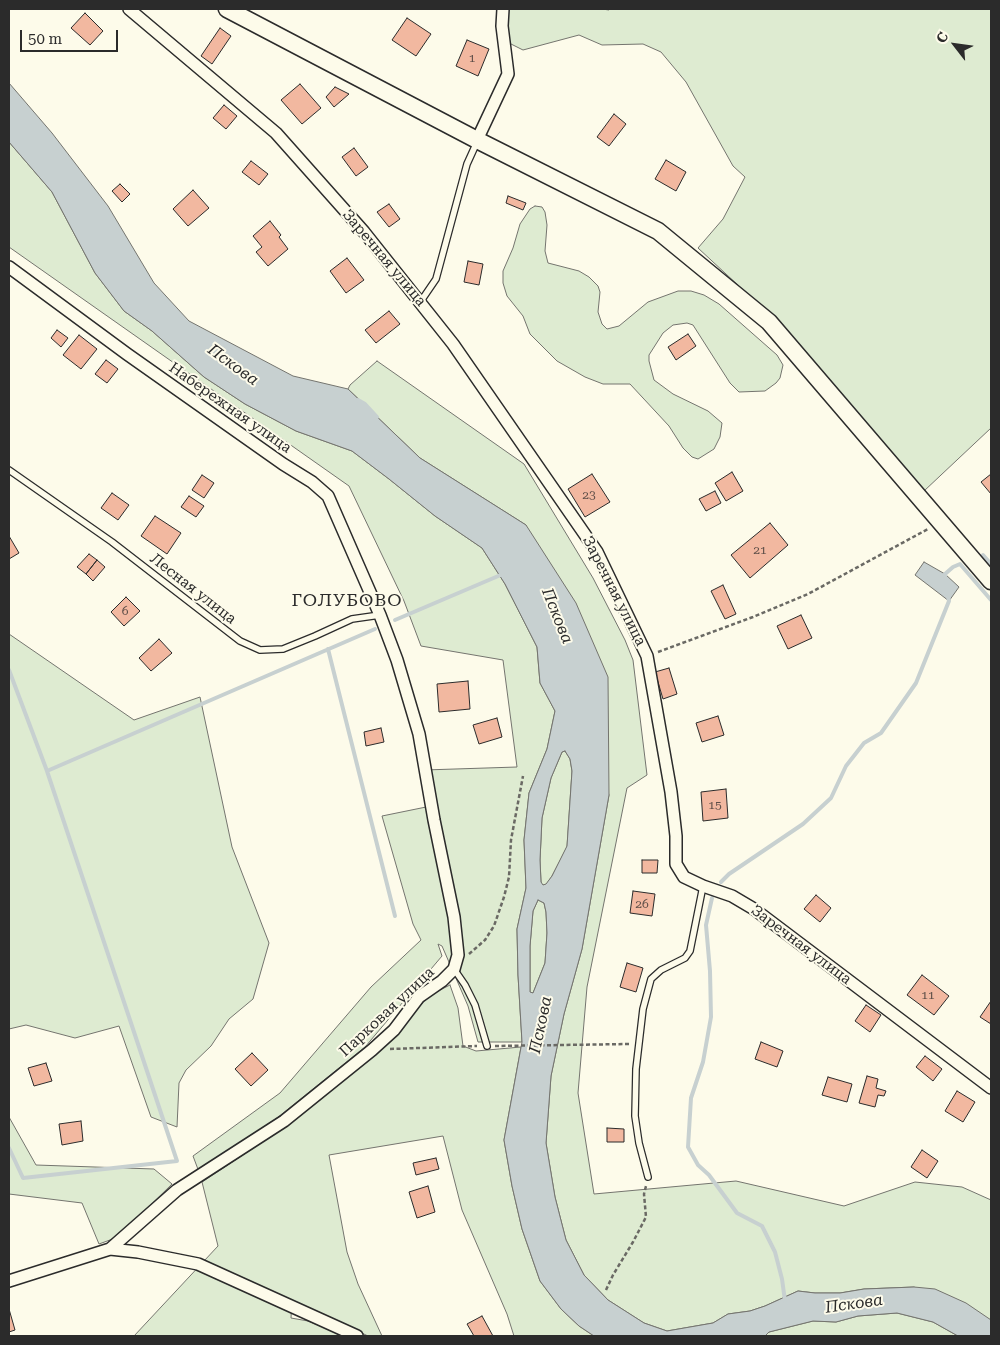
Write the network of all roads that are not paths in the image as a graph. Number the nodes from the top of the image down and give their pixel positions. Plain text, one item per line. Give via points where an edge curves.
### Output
1 (129, 9) edge
2 (227, 9) edge
3 (503, 9) edge
4 (477, 140) junction
5 (9, 267) edge
6 (421, 301) junction
7 (9, 470) edge
8 (991, 581) edge
9 (380, 615) junction
10 (703, 886) junction
11 (454, 969) junction
12 (487, 1046) road end
13 (991, 1088) edge
14 (648, 1177) road end
15 (110, 1249) junction
16 (9, 1281) edge
17 (357, 1336) edge

1 - 6 street, Заречная улица via 276,133
2 - 4 street
3 - 4 street via 508,74
4 - 6 lane via 467,164 436,279
4 - 8 street via 658,231 769,322
5 - 9 street, Набережная улица via 321,489 338,515
6 - 10 street, Заречная улица via 597,552 647,656 671,792 676,864 684,876
7 - 9 lane, Лесная улица via 112,542 240,641 260,650 283,649 352,619
9 - 11 street, Парковая улица via 419,734 454,916 458,955
10 - 13 street, Заречная улица via 732,896 754,909
10 - 14 lane via 690,951 685,958 651,979 643,1009 635,1116
11 - 12 lane via 475,1006
11 - 15 street, Парковая улица via 419,997 394,1030 372,1050 284,1121 177,1190
15 - 16 street, Парковая улица
15 - 17 street via 198,1264

